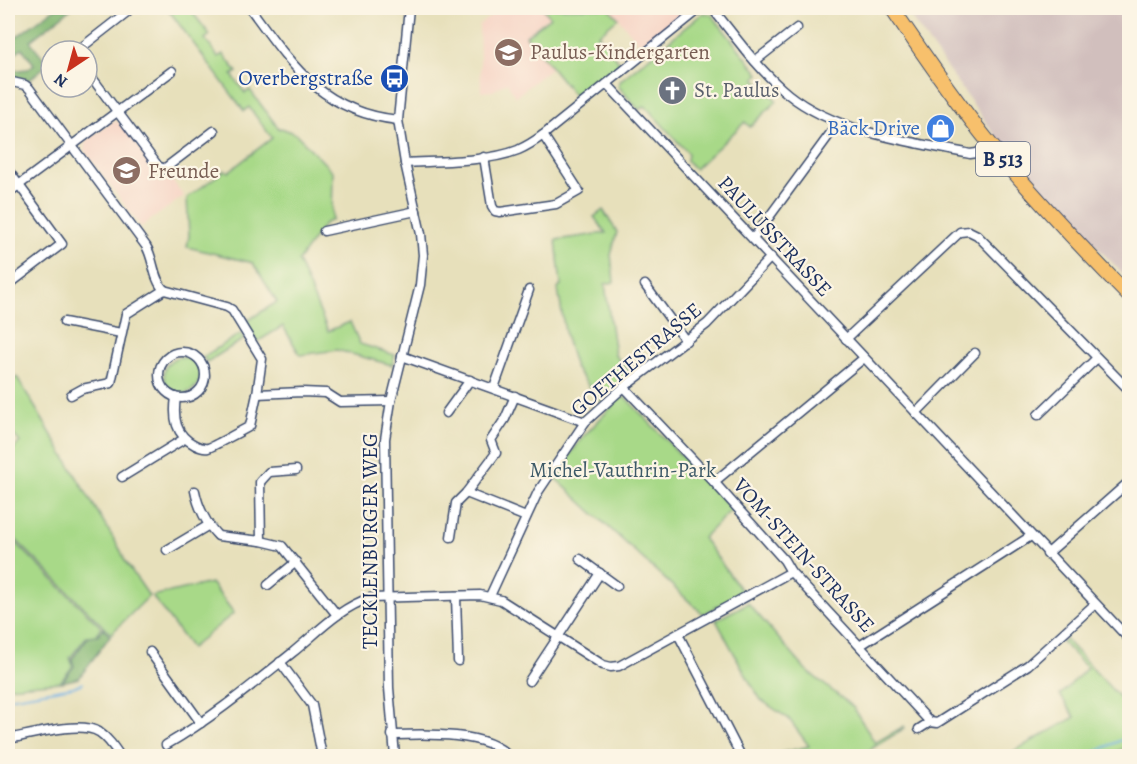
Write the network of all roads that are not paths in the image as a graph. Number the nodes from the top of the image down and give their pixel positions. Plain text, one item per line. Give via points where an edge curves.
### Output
1 (250, 8) edge
2 (409, 8) edge
3 (701, 8) edge
4 (712, 8) edge
5 (892, 8) edge
6 (128, 12) dead end
7 (797, 28) dead end
8 (92, 39) edge
9 (756, 61) junction
10 (172, 71) dead end
11 (8, 81) edge
12 (607, 84) junction
13 (99, 87) edge
14 (117, 112) junction
15 (398, 120) junction
16 (838, 123) junction
17 (214, 131) dead end
18 (543, 135) junction
19 (990, 144) junction
20 (72, 145) junction
21 (484, 157) junction
22 (405, 163) junction
23 (8, 170) edge
24 (19, 185) junction
25 (8, 193) edge
26 (416, 211) junction
27 (324, 231) dead end
28 (753, 239) junction
29 (771, 257) junction
30 (8, 285) edge
31 (645, 285) dead end
32 (164, 290) junction
33 (530, 290) dead end
34 (1130, 297) edge
35 (64, 322) dead end
36 (122, 333) junction
37 (846, 339) junction
38 (686, 341) junction
39 (975, 353) dead end
40 (402, 356) junction
41 (864, 358) junction
42 (1097, 358) junction
43 (470, 380) junction
44 (624, 387) junction
45 (494, 388) junction
46 (1130, 391) edge
47 (257, 394) junction
48 (71, 395) dead end
49 (515, 396) junction
50 (176, 397) junction
51 (391, 401) junction
52 (446, 413) dead end
53 (916, 413) junction
54 (1038, 415) dead end
55 (585, 422) junction
56 (184, 440) junction
57 (296, 470) dead end
58 (122, 477) dead end
59 (1130, 481) edge
60 (714, 482) junction
61 (195, 491) dead end
62 (466, 493) junction
63 (526, 517) junction
64 (209, 525) junction
65 (1031, 536) junction
66 (451, 537) dead end
67 (261, 541) junction
68 (167, 550) dead end
69 (1047, 554) junction
70 (580, 559) dead end
71 (296, 562) junction
72 (792, 572) junction
73 (600, 573) junction
74 (268, 585) dead end
75 (617, 585) dead end
76 (456, 596) junction
77 (490, 596) junction
78 (388, 597) junction
79 (1095, 604) junction
80 (337, 615) junction
81 (678, 634) junction
82 (558, 636) junction
83 (1130, 640) edge
84 (861, 645) junction
85 (150, 652) dead end
86 (458, 662) dead end
87 (280, 663) junction
88 (529, 681) dead end
89 (930, 722) junction
90 (201, 723) junction
91 (919, 729) dead end
92 (392, 735) junction
93 (8, 739) edge
94 (166, 745) dead end
95 (120, 756) edge
96 (322, 756) edge
97 (395, 756) edge
98 (508, 756) edge
99 (741, 756) edge

1 - 15 street via 290,63 315,88 356,110
2 - 15 street, TECKLENBURGER WEG
3 - 12 street
4 - 9 street
5 - 19 main road, B 513
6 - 8 street
7 - 9 street
9 - 16 street via 798,102
10 - 14 street
11 - 20 street via 29,88
12 - 18 street
12 - 28 street, PAULUSSTRASSE
13 - 14 street
14 - 17 street via 164,169
14 - 20 street
15 - 22 street, TECKLENBURGER WEG
16 - 19 street via 970,153
16 - 28 street
18 - 21 street via 517,150
18 - 21 street via 579,191 556,204 495,211
19 - 34 main road, B 513 via 1071,237
20 - 24 street
20 - 32 street via 146,246
21 - 22 street
22 - 26 street, TECKLENBURGER WEG
23 - 24 street
24 - 25 street
24 - 30 street via 62,244
26 - 27 street
26 - 40 street, TECKLENBURGER WEG via 422,272
28 - 29 street, PAULUSSTRASSE
29 - 37 street, PAULUSSTRASSE
29 - 38 street, GOETHESTRASSE
31 - 38 street
32 - 36 street via 129,311
32 - 47 street via 232,310 262,359
33 - 45 street
35 - 36 street
36 - 48 street via 111,383
37 - 41 street, PAULUSSTRASSE
37 - 42 street via 960,232 969,231
38 - 44 street, GOETHESTRASSE
39 - 53 street
40 - 43 street
40 - 51 street, TECKLENBURGER WEG
41 - 53 street, PAULUSSTRASSE
41 - 60 street
42 - 46 street
42 - 54 street
43 - 45 street
43 - 52 street
44 - 55 street, GOETHESTRASSE
44 - 60 street, VOM-STEIN-STRASSE
45 - 49 street
47 - 51 street via 314,392 326,393 340,402
47 - 56 street via 250,426 243,431 206,448
49 - 55 street
49 - 62 street via 490,440 495,453
50 - 50 street via 163,388 159,373 166,359 188,353 201,362 203,385 192,396
50 - 56 street via 175,421
51 - 78 street, TECKLENBURGER WEG via 385,439
53 - 65 street, PAULUSSTRASSE
55 - 63 street, GOETHESTRASSE
56 - 58 street
57 - 67 street via 269,472 260,482
59 - 69 street
60 - 72 street, VOM-STEIN-STRASSE
61 - 64 street
62 - 63 street
62 - 66 street via 456,503
63 - 77 street, GOETHESTRASSE
64 - 67 street via 222,537
64 - 68 street
65 - 69 street, PAULUSSTRASSE
65 - 84 street
67 - 71 street via 282,546
69 - 79 street, PAULUSSTRASSE
70 - 73 street
71 - 74 street
71 - 80 street
72 - 81 street
72 - 84 street, VOM-STEIN-STRASSE
73 - 75 street
73 - 82 street
76 - 77 street
76 - 78 street
76 - 86 street
77 - 82 street
78 - 80 street via 370,598
78 - 92 street, TECKLENBURGER WEG
79 - 83 street, PAULUSSTRASSE
79 - 89 street via 1028,665 937,723
80 - 87 street
81 - 82 street via 611,667
81 - 99 street
82 - 88 street
84 - 89 street, VOM-STEIN-STRASSE
85 - 90 street
87 - 90 street
87 - 96 street via 312,705
89 - 91 street
90 - 94 street
92 - 97 street, TECKLENBURGER WEG
92 - 98 street via 452,735 498,747
93 - 95 street via 80,726 98,731

